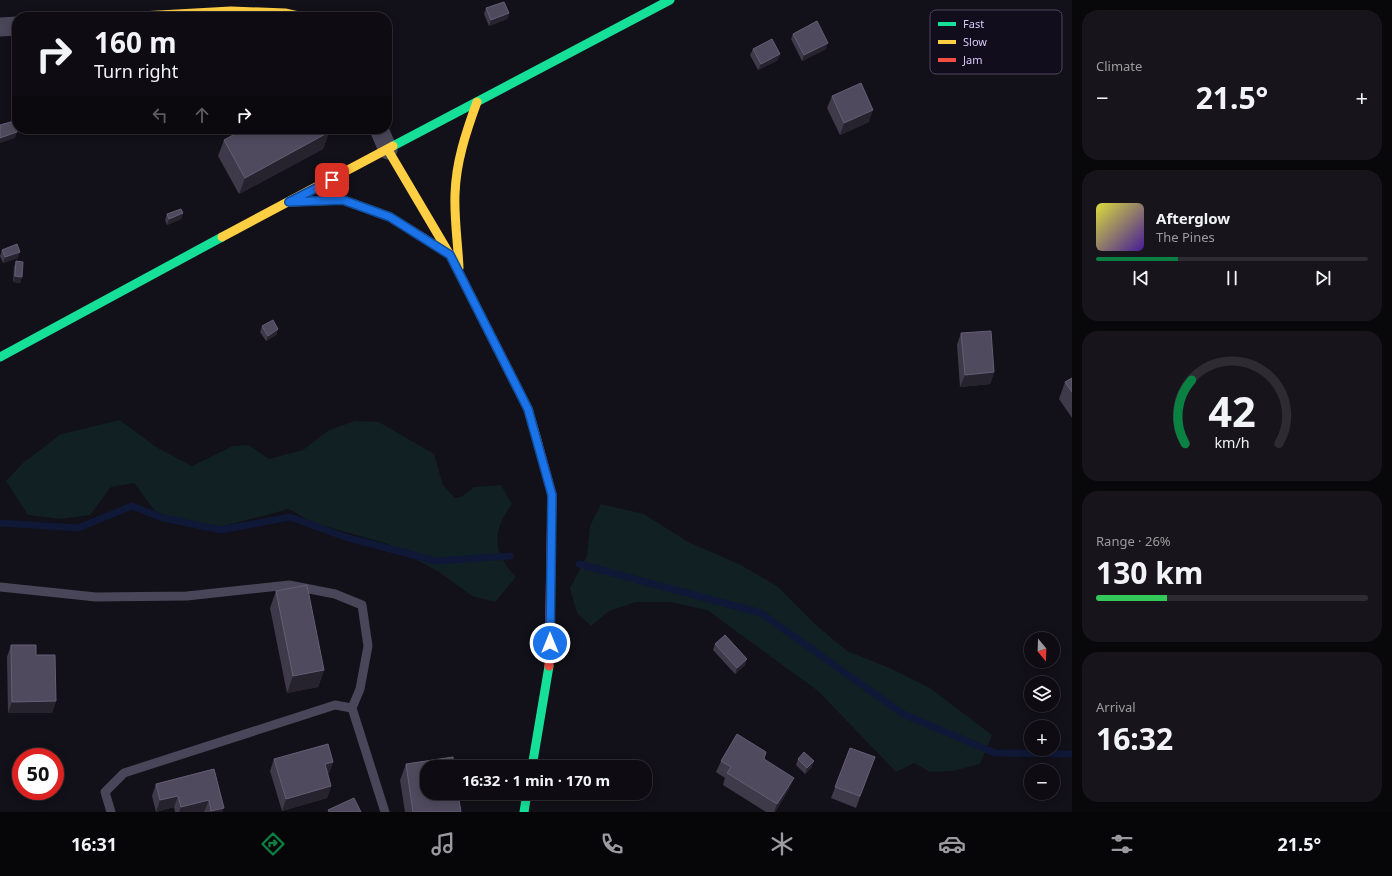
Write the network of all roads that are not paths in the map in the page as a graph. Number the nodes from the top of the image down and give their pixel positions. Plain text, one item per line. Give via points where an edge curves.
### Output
1 (670, 0) edge
2 (192, 12) edge
3 (256, 12) edge
4 (12, 26) edge
5 (0, 27) edge
6 (477, 102) junction
7 (381, 134) edge
8 (388, 150) junction
9 (289, 202) junction
10 (450, 255) junction
11 (460, 274) junction
12 (0, 357) edge
13 (0, 587) edge
14 (352, 708) junction
15 (533, 760) edge
16 (526, 800) edge
17 (111, 812) edge
18 (385, 812) edge
19 (524, 812) edge

1 - 6 main road
2 - 3 main road
4 - 5 street
6 - 8 main road
6 - 11 main road via 464,135 457,175 455,206
7 - 8 street
8 - 9 main road
8 - 10 main road
9 - 10 main road via 343,200 390,217
9 - 12 main road
10 - 11 main road
11 - 15 main road via 528,409 552,495 550,658
13 - 14 lane via 96,597 188,596 289,585 335,594 362,605 368,646 360,689
14 - 17 lane via 335,705 124,774 105,792
14 - 18 lane
16 - 19 main road

